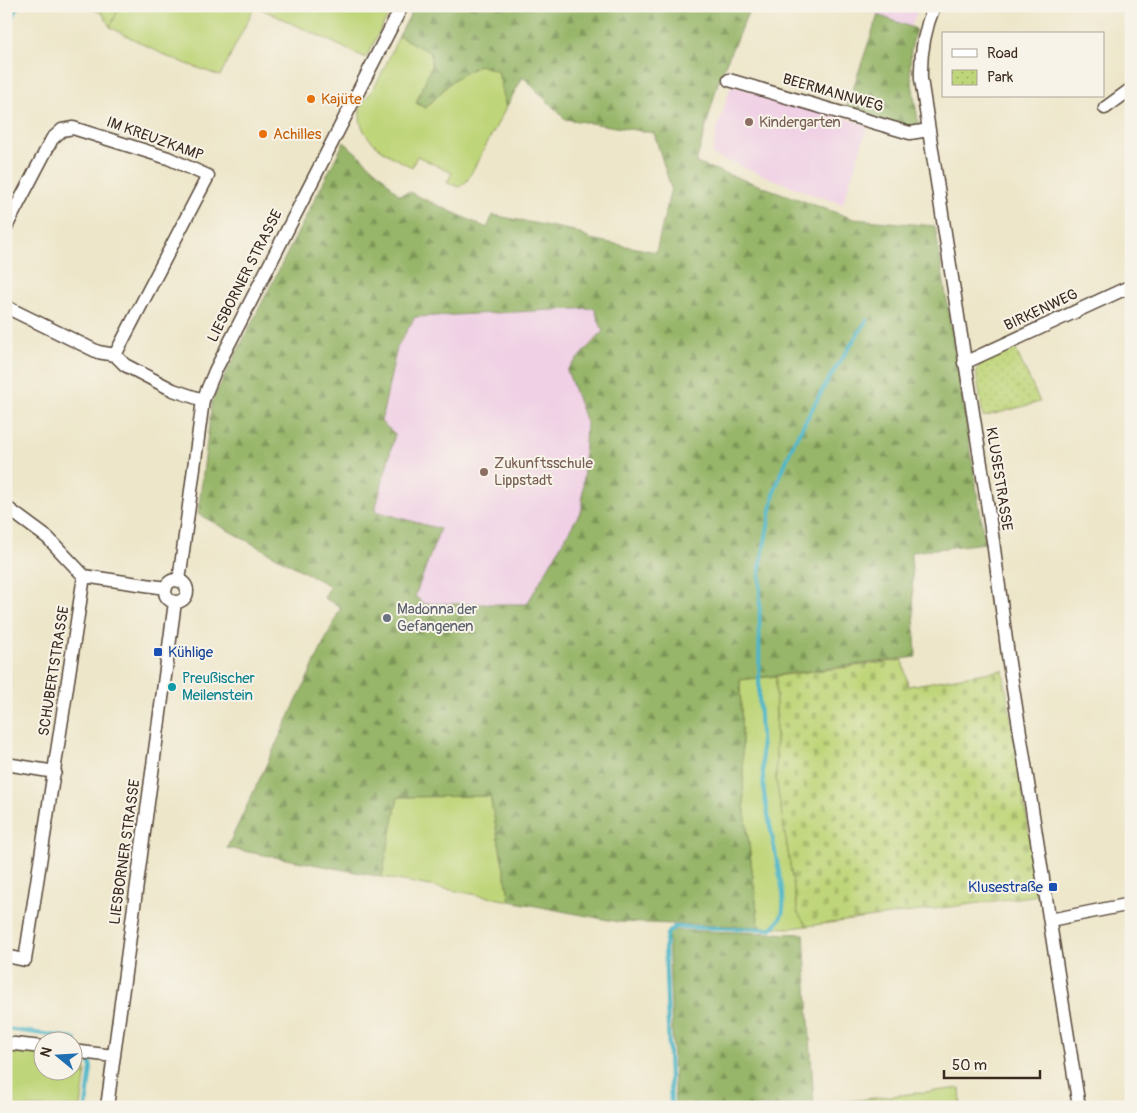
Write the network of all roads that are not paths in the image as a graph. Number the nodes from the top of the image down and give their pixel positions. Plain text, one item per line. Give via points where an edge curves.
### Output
1 (402, 6) edge
2 (934, 6) edge
3 (728, 80) dead end
4 (1131, 89) edge
5 (1105, 108) dead end
6 (929, 130) junction
7 (6, 227) edge
8 (1131, 286) edge
9 (6, 307) edge
10 (115, 355) junction
11 (964, 363) junction
12 (203, 400) junction
13 (6, 507) edge
14 (84, 576) junction
15 (179, 580) junction
16 (166, 588) junction
17 (175, 602) junction
18 (6, 764) edge
19 (55, 772) junction
20 (1131, 904) edge
21 (1050, 920) junction
22 (6, 956) edge
23 (6, 1043) edge
24 (32, 1046) edge
25 (82, 1052) edge
26 (114, 1056) junction
27 (107, 1107) edge
28 (1079, 1107) edge

1 - 12 street, LIESBORNER STRASSE
2 - 6 street, KLUSESTRASSE via 924,35 920,65
3 - 6 street, BEERMANNWEG via 910,133
4 - 5 street
6 - 11 street, KLUSESTRASSE
7 - 10 street, IM KREUZKAMP via 52,140 62,130 73,128 168,158 208,176
8 - 11 street, BIRKENWEG
9 - 10 street via 98,352
10 - 12 street via 125,365 173,390
11 - 21 street, KLUSESTRASSE
12 - 15 street, LIESBORNER STRASSE
13 - 14 street via 48,538
14 - 16 street
14 - 19 street, SCHUBERTSTRASSE
15 - 16 street via 170,582
15 - 17 street via 187,587 187,594
16 - 17 street via 167,597
17 - 26 street, LIESBORNER STRASSE
18 - 19 street
19 - 22 street, SCHUBERTSTRASSE via 25,960
20 - 21 street
21 - 28 street, KLUSESTRASSE
23 - 24 street
25 - 26 street
26 - 27 street, LIESBORNER STRASSE

